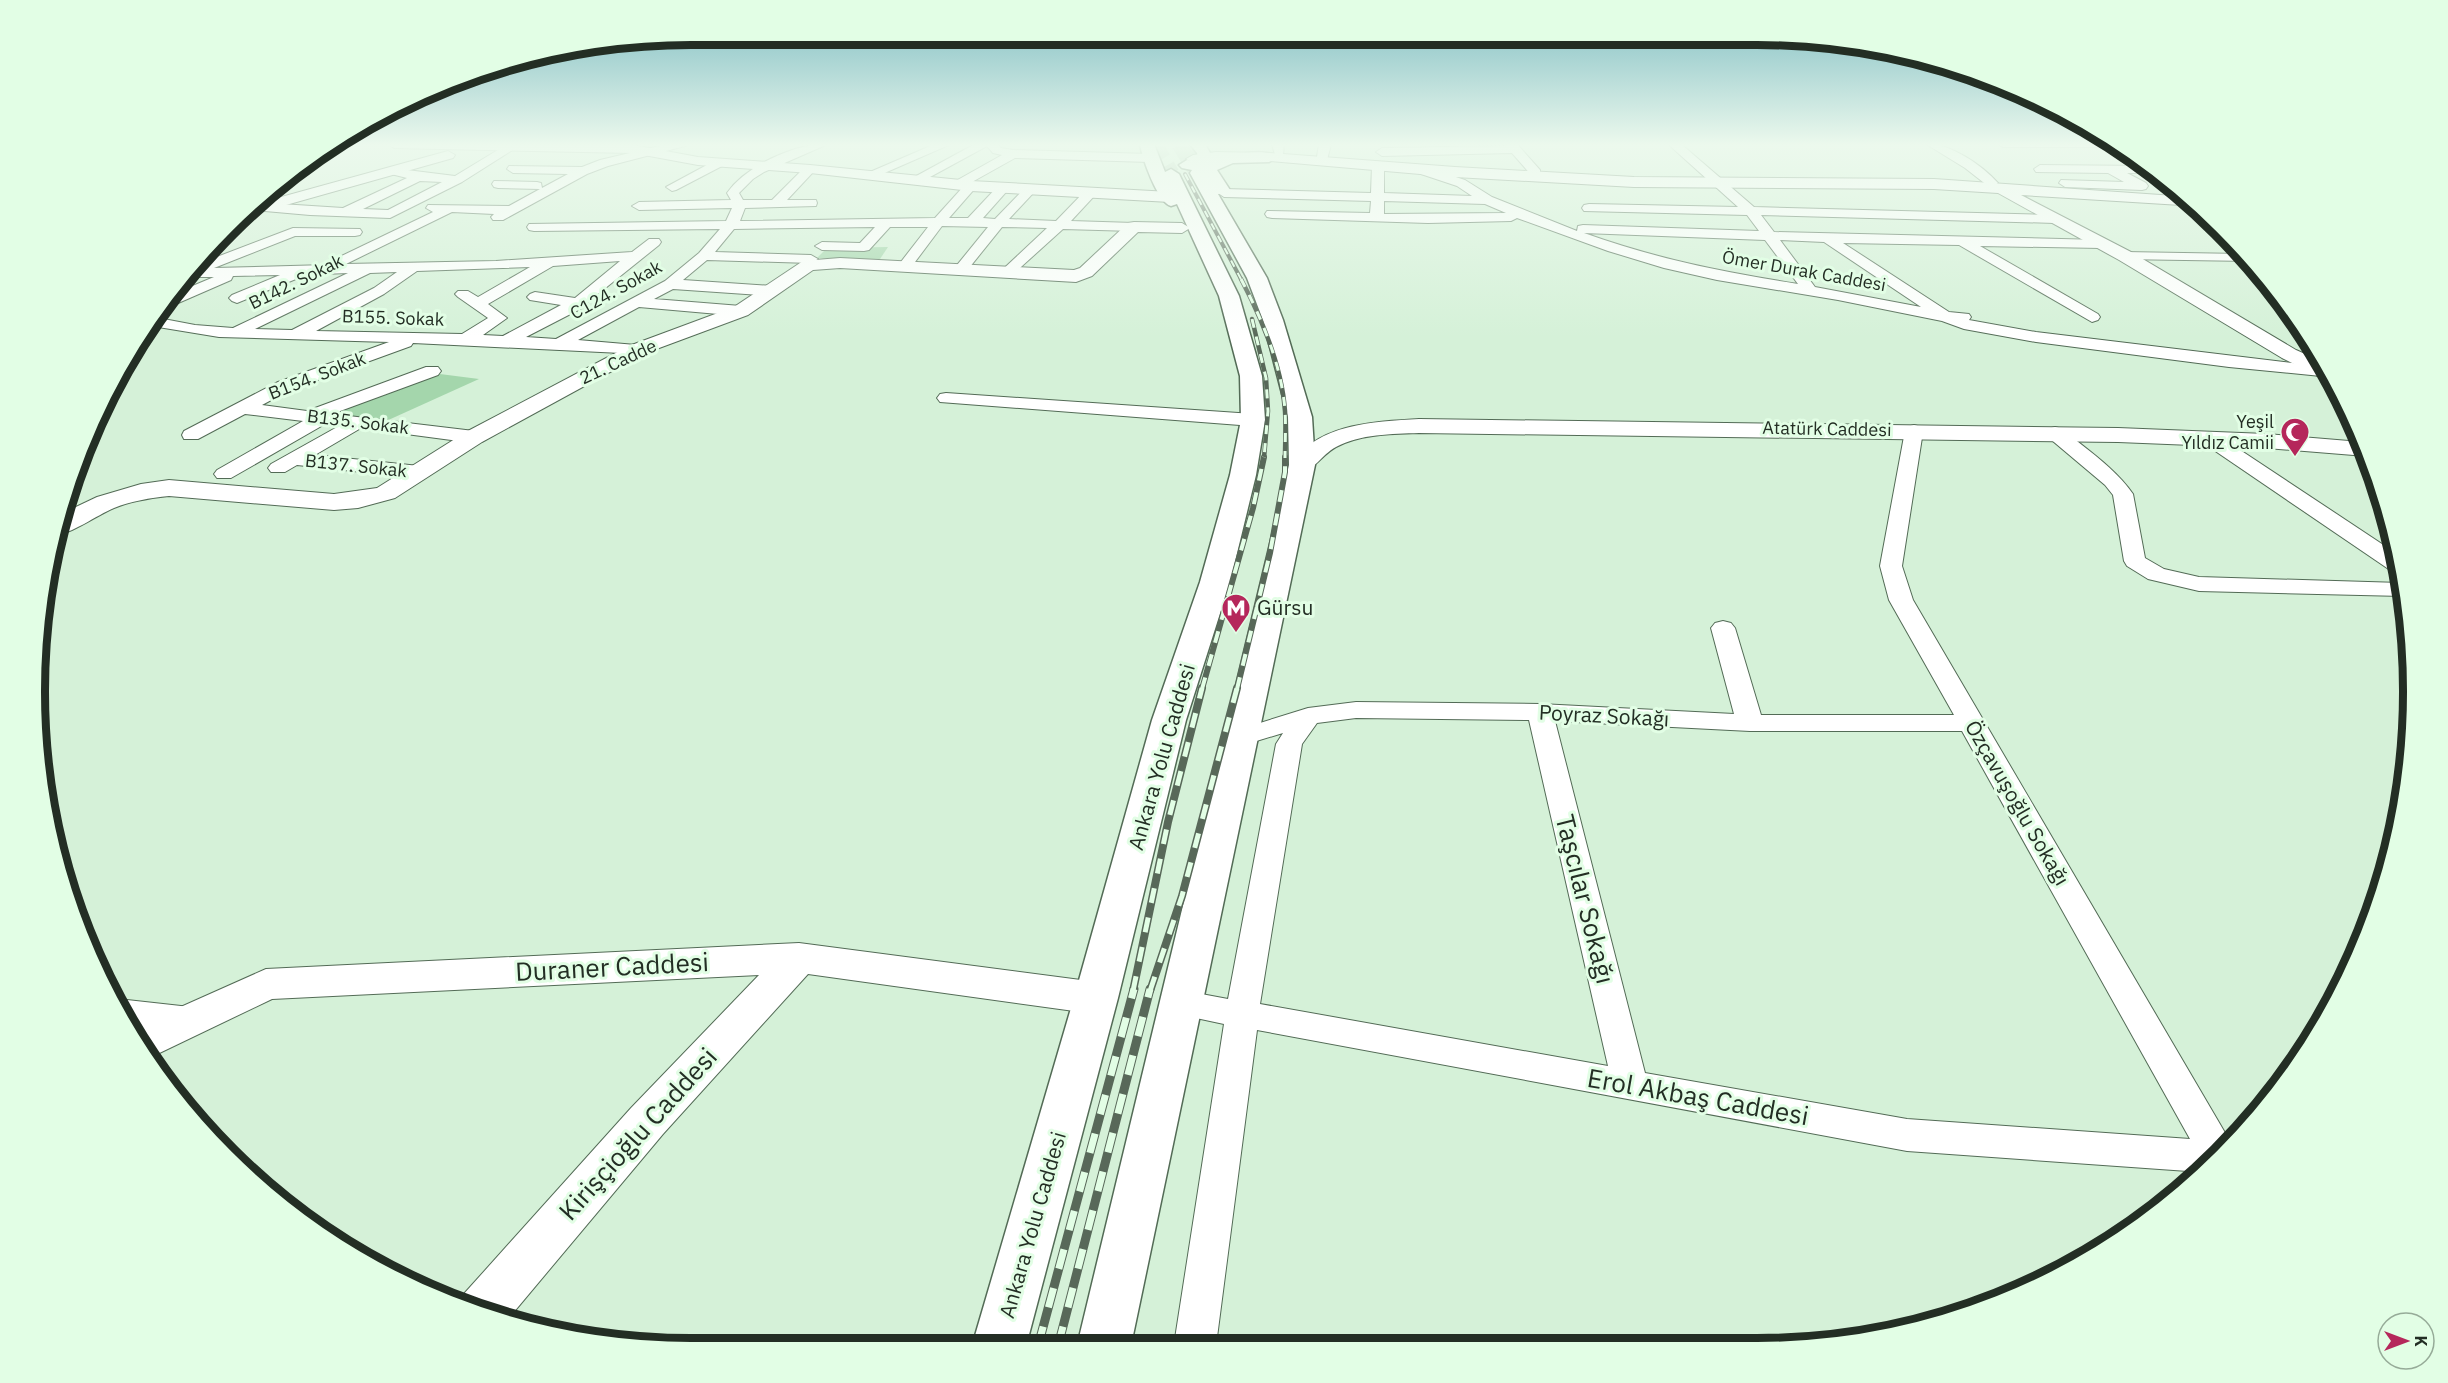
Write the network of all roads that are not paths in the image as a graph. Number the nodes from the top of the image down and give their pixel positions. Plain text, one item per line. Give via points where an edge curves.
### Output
1 (290, 209) edge
2 (353, 209) edge
3 (401, 209) edge
4 (421, 209) edge
5 (439, 209) edge
6 (449, 209) junction
7 (513, 209) edge
8 (739, 209) edge
9 (948, 209) edge
10 (989, 209) edge
11 (1007, 209) edge
12 (1075, 209) edge
13 (1174, 209) tunnel mouth
14 (1183, 209) tunnel mouth
15 (1225, 209) edge
16 (1232, 209) edge
17 (1377, 209) edge
18 (1507, 209) edge
19 (1618, 209) edge
20 (1748, 209) edge
21 (2033, 209) edge
22 (510, 210) junction
23 (396, 211) junction
24 (1751, 211) junction
25 (346, 212) junction
26 (1272, 214) dead end
27 (498, 217) dead end
28 (1377, 217) junction
29 (1526, 217) junction
30 (2055, 219) junction
31 (972, 222) junction
32 (938, 223) junction
33 (998, 223) junction
34 (841, 224) junction
35 (885, 224) junction
36 (1060, 224) junction
37 (731, 225) junction
38 (534, 227) dead end
39 (1134, 227) junction
40 (1182, 228) junction
41 (1558, 228) junction
42 (355, 232) dead end
43 (1771, 236) junction
44 (1844, 237) junction
45 (1827, 238) junction
46 (1961, 240) junction
47 (654, 242) dead end
48 (314, 244) dead end
49 (2101, 244) junction
50 (264, 245) junction
51 (822, 246) junction
52 (636, 256) junction
53 (704, 256) junction
54 (2125, 256) junction
55 (2236, 258) edge
56 (551, 262) junction
57 (810, 262) junction
58 (415, 266) junction
59 (203, 267) edge
60 (904, 267) junction
61 (371, 268) junction
62 (327, 269) junction
63 (305, 270) junction
64 (960, 270) junction
65 (199, 272) edge
66 (241, 272) junction
67 (1006, 273) junction
68 (670, 284) junction
69 (1904, 289) junction
70 (1810, 290) junction
71 (773, 291) junction
72 (463, 294) dead end
73 (1838, 295) junction
74 (180, 297) edge
75 (535, 297) dead end
76 (237, 298) dead end
77 (579, 302) junction
78 (477, 304) junction
79 (631, 305) junction
80 (741, 311) junction
81 (1955, 317) junction
82 (2092, 317) dead end
83 (161, 323) edge
84 (237, 332) junction
85 (294, 336) junction
86 (414, 338) junction
87 (464, 340) junction
88 (1240, 340) junction
89 (507, 341) junction
90 (560, 343) junction
91 (636, 350) junction
92 (365, 357) junction
93 (2313, 364) edge
94 (2316, 368) edge
95 (316, 374) junction
96 (1292, 378) junction
97 (366, 394) junction
98 (946, 398) dead end
99 (243, 408) junction
100 (270, 411) junction
101 (315, 417) junction
102 (1253, 420) junction
103 (359, 422) junction
104 (1914, 431) junction
105 (2055, 433) junction
106 (191, 435) dead end
107 (474, 437) junction
108 (2209, 438) junction
109 (220, 439) dead end
110 (2356, 448) edge
111 (1302, 465) junction
112 (419, 472) junction
113 (224, 474) dead end
114 (68, 520) edge
115 (2390, 559) edge
116 (2395, 590) edge
117 (1723, 628) dead end
118 (1540, 712) junction
119 (1308, 716) junction
120 (1750, 723) junction
121 (1971, 723) junction
122 (1240, 738) junction
123 (799, 958) junction
124 (1096, 998) junction
125 (1180, 1003) junction
126 (131, 1013) edge
127 (1242, 1014) junction
128 (190, 1020) junction
129 (147, 1040) edge
130 (1630, 1085) junction
131 (2214, 1149) edge
132 (2206, 1156) edge
133 (487, 1305) edge
134 (1001, 1338) edge
135 (1106, 1338) edge
136 (1196, 1338) edge

1 - 25 street
2 - 25 street
3 - 23 street
4 - 23 street
5 - 6 street
6 - 22 street
6 - 62 street
7 - 22 street
8 - 37 street, C124. Sokak
9 - 32 street
10 - 31 street
11 - 33 street
12 - 36 street
13 - 40 highway
14 - 88 highway, Ankara Yolu Caddesi via 1229,296
15 - 96 highway via 1257,278
16 - 96 highway via 1278,293
17 - 28 street
18 - 29 street, Ömer Durak Caddesi
19 - 24 street
20 - 24 street
21 - 30 main road
22 - 27 street
23 - 25 street
24 - 30 street
24 - 43 street
26 - 28 street
28 - 29 street
29 - 41 street, Ömer Durak Caddesi
30 - 49 main road
31 - 32 street
31 - 33 street
32 - 35 street
32 - 60 street
33 - 36 street
33 - 64 street
34 - 35 street
34 - 37 street
34 - 51 street
35 - 51 street via 864,247
36 - 39 street
36 - 67 street
37 - 38 street
37 - 53 street, C124. Sokak
39 - 40 main road
39 - 67 main road via 1086,272 1076,276
40 - 88 highway
41 - 43 street
41 - 70 street, Ömer Durak Caddesi via 1669,265
42 - 50 street via 293,232
43 - 45 street
43 - 70 street
44 - 45 street
44 - 46 street
44 - 81 street
45 - 69 street
46 - 49 street
46 - 82 street
47 - 52 street
48 - 50 street
49 - 54 main road
50 - 59 street
51 - 57 street
52 - 56 street
52 - 77 street
53 - 57 street
53 - 68 street, C124. Sokak
54 - 55 street
54 - 93 main road via 2259,337
56 - 58 street
56 - 78 street
57 - 60 main road
57 - 71 main road, 21. Cadde
58 - 61 street
58 - 85 street via 379,291
60 - 64 main road
61 - 62 street
61 - 84 street, B142. Sokak
62 - 63 street
63 - 66 street
63 - 76 street
64 - 67 main road
65 - 66 street
66 - 74 street
68 - 71 street
68 - 79 street, C124. Sokak
69 - 73 street
69 - 81 street
70 - 73 street, Ömer Durak Caddesi
71 - 80 main road, 21. Cadde
72 - 78 street
73 - 81 street, Ömer Durak Caddesi
75 - 77 street
77 - 79 street
77 - 89 street
78 - 87 street via 499,318
79 - 80 street
79 - 90 street, C124. Sokak
80 - 91 main road, 21. Cadde
81 - 94 street via 1964,324 2036,337 2229,362
83 - 84 street, B155. Sokak
84 - 85 street, B155. Sokak
85 - 86 street, B155. Sokak
86 - 87 street, B155. Sokak
86 - 92 street, B154. Sokak
87 - 89 street, B155. Sokak
88 - 102 highway, Ankara Yolu Caddesi via 1251,376
89 - 90 street, B155. Sokak
90 - 91 street, B155. Sokak
91 - 107 main road, 21. Cadde
92 - 95 street, B154. Sokak
92 - 97 street via 424,373
95 - 97 street
95 - 99 street, B154. Sokak
96 - 111 highway via 1300,417
97 - 101 street
98 - 102 street
99 - 100 street, B135. Sokak
99 - 106 street, B154. Sokak
100 - 101 street, B135. Sokak
100 - 109 street
101 - 103 street, B135. Sokak
101 - 113 street
102 - 124 highway, Ankara Yolu Caddesi via 1215,582 1169,720
103 - 107 street, B135. Sokak
103 - 112 street, B137. Sokak via 286,464
104 - 105 main road, Atatürk Caddesi
104 - 111 main road, Atatürk Caddesi via 1381,428 1342,437 1318,448
104 - 121 street, Özçavuşoğlu Sokağı via 1891,566 1901,600
105 - 108 main road, Atatürk Caddesi
105 - 116 street via 2123,494 2135,561 2156,574 2199,584
107 - 112 main road, 21. Cadde
108 - 110 main road, Atatürk Caddesi
108 - 115 street
111 - 122 highway
112 - 114 main road, 21. Cadde via 386,493 350,501 169,488 106,502
117 - 120 street
118 - 119 street, Poyraz Sokağı via 1356,710
118 - 120 street, Poyraz Sokağı
118 - 130 street, Taşcılar Sokağı
119 - 122 street, Poyraz Sokağı
119 - 127 street via 1290,744
120 - 121 street, Poyraz Sokağı
121 - 131 street, Özçavuşoğlu Sokağı
122 - 125 highway
123 - 124 main road, Duraner Caddesi
123 - 128 main road, Duraner Caddesi via 266,984
123 - 133 main road, Kirişçioğlu Caddesi via 647,1121
124 - 134 highway, Ankara Yolu Caddesi
125 - 127 street, Erol Akbaş Caddesi
125 - 135 highway
126 - 128 street
127 - 130 street, Erol Akbaş Caddesi
127 - 136 street
128 - 129 main road, Duraner Caddesi
130 - 132 street, Erol Akbaş Caddesi via 1907,1135

